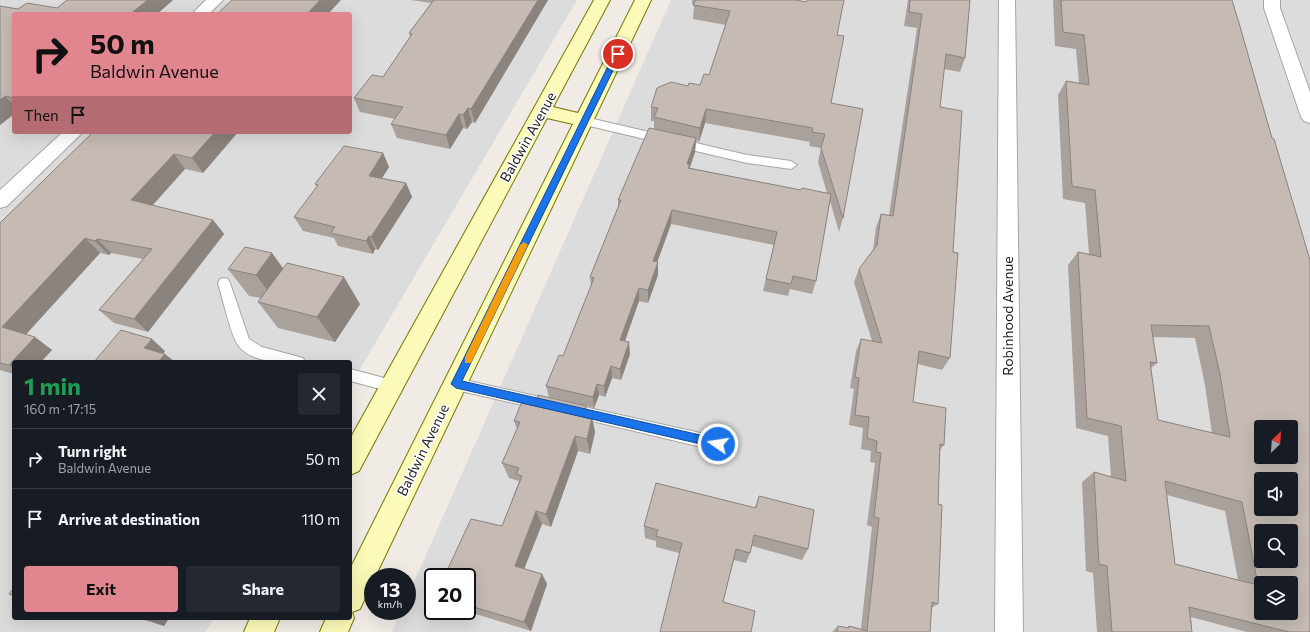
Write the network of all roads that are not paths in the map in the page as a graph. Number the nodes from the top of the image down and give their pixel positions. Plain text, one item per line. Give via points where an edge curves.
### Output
1 (215, 0) edge
2 (602, 0) edge
3 (643, 0) edge
4 (1007, 0) edge
5 (1272, 0) edge
6 (202, 12) edge
7 (542, 111) junction
8 (1310, 117) edge
9 (585, 120) junction
10 (72, 134) edge
11 (791, 165) dead end
12 (0, 202) edge
13 (224, 283) dead end
14 (290, 360) edge
15 (352, 376) edge
16 (456, 384) junction
17 (392, 386) junction
18 (718, 444) dead end
19 (352, 459) edge
20 (352, 595) edge
21 (265, 620) edge
22 (339, 620) edge
23 (258, 632) edge
24 (334, 632) edge
25 (1009, 632) edge

1 - 6 street
2 - 7 main road, Baldwin Avenue
3 - 9 main road, Baldwin Avenue
4 - 25 street, Robinhood Avenue
5 - 8 street via 1272,8
7 - 9 main road
7 - 17 main road, Baldwin Avenue
9 - 11 lane via 747,159
9 - 16 main road, Baldwin Avenue
10 - 12 street
13 - 14 lane via 243,342 258,352
15 - 17 lane
16 - 18 lane
16 - 20 main road, Baldwin Avenue
17 - 19 main road, Baldwin Avenue
21 - 23 main road
22 - 24 main road

